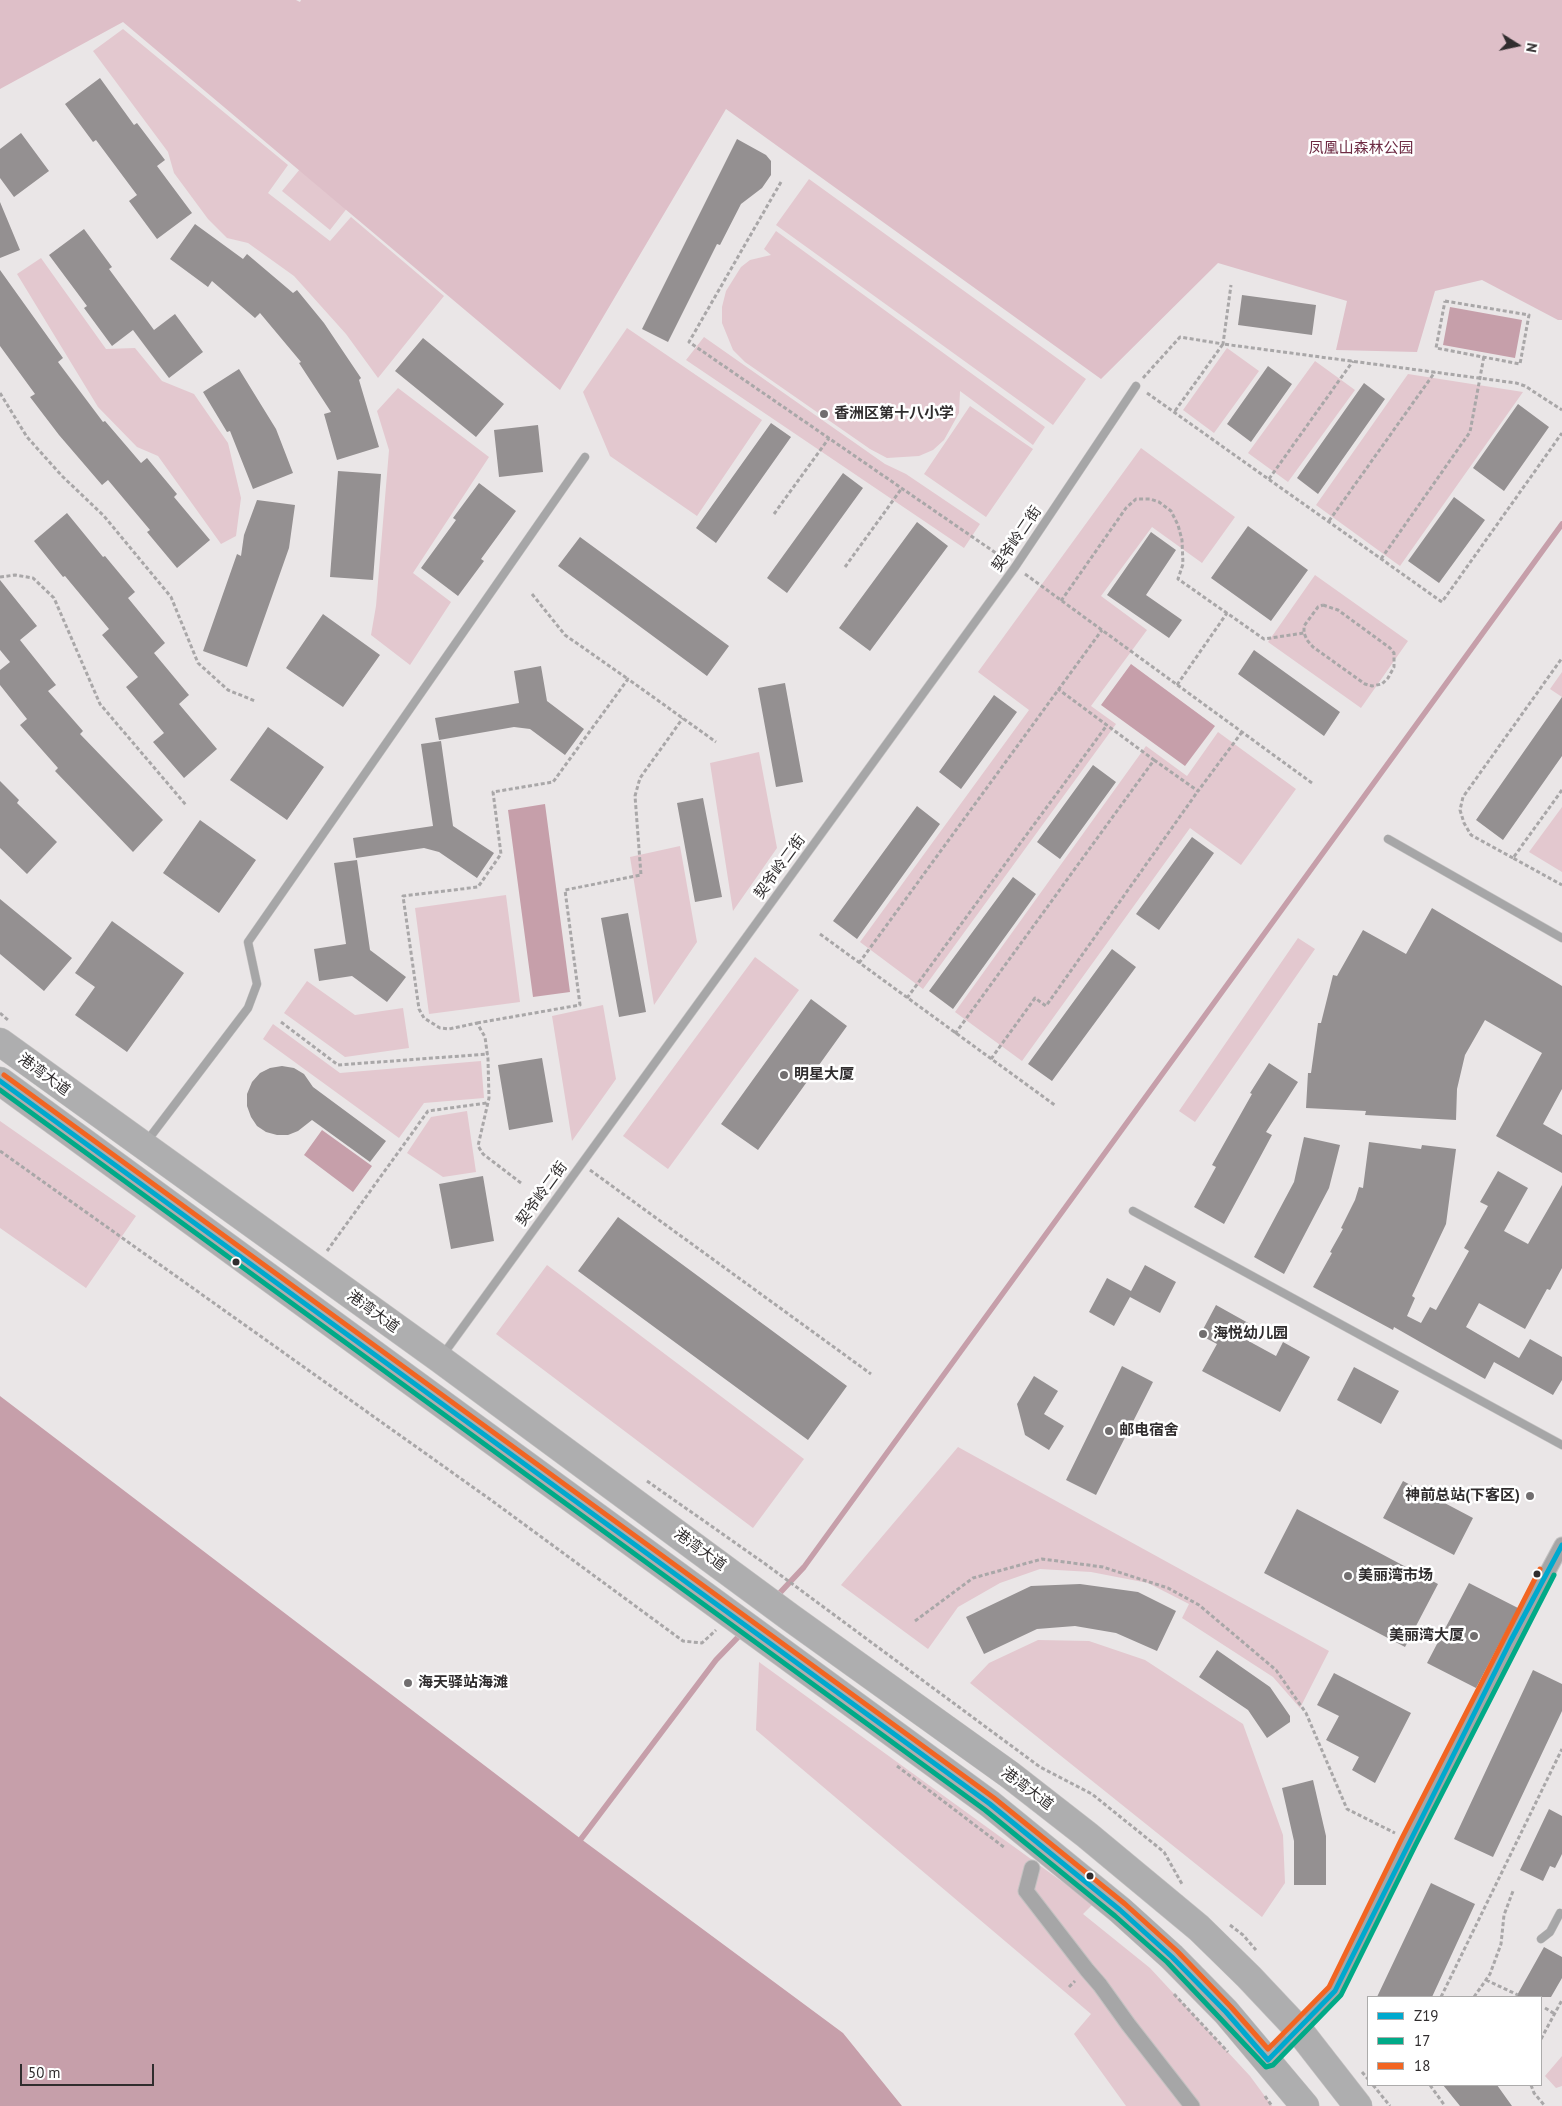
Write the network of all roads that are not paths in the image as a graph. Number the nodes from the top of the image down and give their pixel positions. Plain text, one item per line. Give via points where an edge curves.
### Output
1 (1136, 386) road end
2 (585, 457) dead end
3 (1388, 839) dead end
4 (1562, 938) edge
5 (0, 1042) edge
6 (0, 1081) edge
7 (142, 1146) junction
8 (1133, 1211) dead end
9 (440, 1360) junction
10 (1562, 1445) edge
11 (1562, 1544) edge
12 (1032, 1868) dead end
13 (1560, 1913) dead end
14 (1542, 1939) dead end
15 (1298, 2029) junction
16 (1268, 2060) junction
17 (1192, 2106) edge
18 (1305, 2106) edge
19 (1358, 2106) edge

1 - 9 lane, 契爷岭二街 via 1015,567
2 - 7 lane via 248,942 257,984 248,1008
3 - 4 lane
5 - 7 highway, 港湾大道
6 - 16 highway, 港湾大道 via 722,1621 772,1644 990,1804 1120,1910 1172,1957
7 - 9 highway, 港湾大道
8 - 10 lane
9 - 15 highway, 港湾大道 via 1088,1835 1198,1928
11 - 15 street via 1335,1991
12 - 17 street via 1026,1891
13 - 14 lane via 1550,1932
15 - 16 street
15 - 19 highway, 港湾大道
16 - 18 highway, 港湾大道

